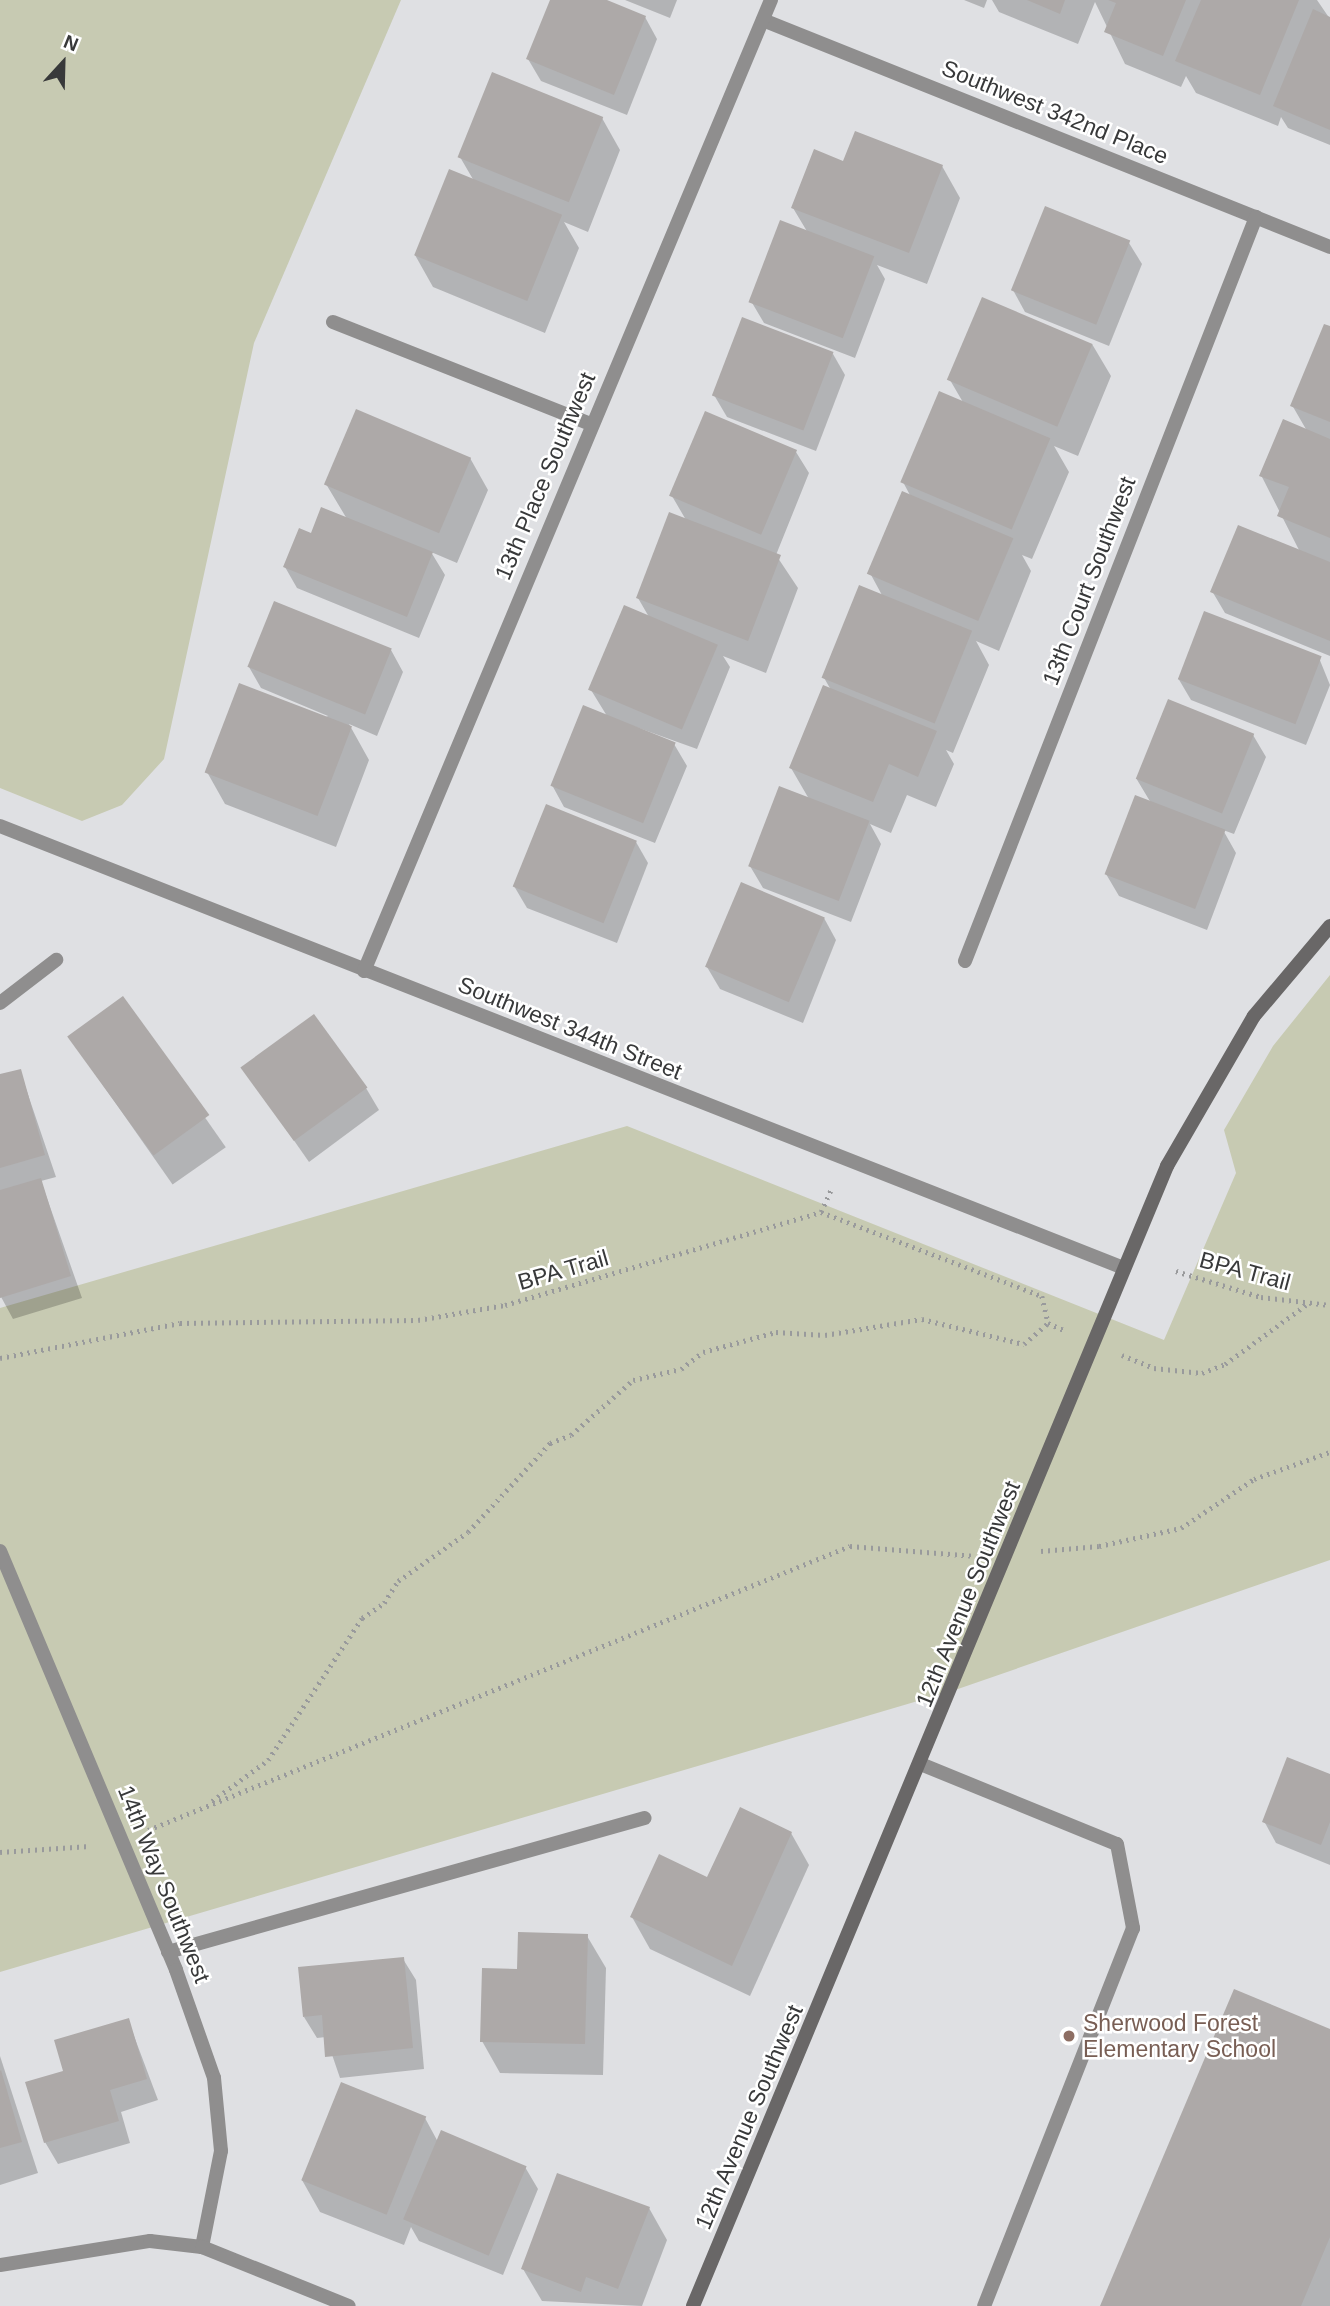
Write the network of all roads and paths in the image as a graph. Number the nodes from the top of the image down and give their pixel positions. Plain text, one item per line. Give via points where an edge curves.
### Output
1 (771, 0) edge
2 (763, 20) junction
3 (1256, 217) junction
4 (1330, 247) edge
5 (332, 322) dead end
6 (591, 424) junction
7 (0, 826) edge
8 (1330, 926) edge
9 (56, 960) dead end
10 (965, 961) dead end
11 (364, 971) junction
12 (0, 1003) edge
13 (1124, 1268) junction
14 (1176, 1271) dead end
15 (1306, 1305) junction
16 (1330, 1305) edge
17 (1048, 1323) junction
18 (1092, 1342) junction
19 (0, 1358) edge
20 (1139, 1362) dead end
21 (1330, 1452) edge
22 (0, 1551) edge
23 (1010, 1553) junction
24 (923, 1765) junction
25 (205, 1806) junction
26 (645, 1818) dead end
27 (122, 1841) junction
28 (0, 1852) edge
29 (168, 1952) junction
30 (202, 2248) junction
31 (0, 2265) edge
32 (349, 2306) edge
33 (693, 2306) edge
34 (984, 2306) edge

1 - 2 street, 13th Place Southwest
2 - 3 street, Southwest 342nd Place
2 - 6 street, 13th Place Southwest
3 - 4 street, Southwest 342nd Place
3 - 10 street, 13th Court Southwest
5 - 6 street
6 - 11 street, 13th Place Southwest
7 - 11 street, Southwest 344th Street
8 - 13 street, 12th Avenue Southwest via 1227,1059 1167,1166
9 - 12 street
11 - 13 street, Southwest 344th Street
13 - 18 street, 12th Avenue Southwest
14 - 15 path, BPA Trail
15 - 16 path, BPA Trail
15 - 20 path, BPA Trail via 1213,1369 1189,1374
17 - 18 path
17 - 19 path, BPA Trail via 1042,1296 821,1212 505,1305 418,1320 180,1324
17 - 25 path via 1024,1344 922,1319 825,1335 776,1332 703,1352 681,1369 633,1380 571,1435 550,1443 468,1532 398,1581 384,1603 362,1618 268,1760
18 - 23 street, 12th Avenue Southwest
21 - 23 path via 1254,1479 1181,1528 1099,1546
22 - 27 street, 14th Way Southwest
23 - 24 street, 12th Avenue Southwest
23 - 25 path via 956,1558 850,1546
24 - 33 street, 12th Avenue Southwest
24 - 34 street via 1117,1844 1133,1928
25 - 27 path
26 - 29 street
27 - 28 path
27 - 29 street, 14th Way Southwest
29 - 30 street, 14th Way Southwest via 207,2056 220,2114 218,2182
30 - 31 street via 107,2244
30 - 32 street

